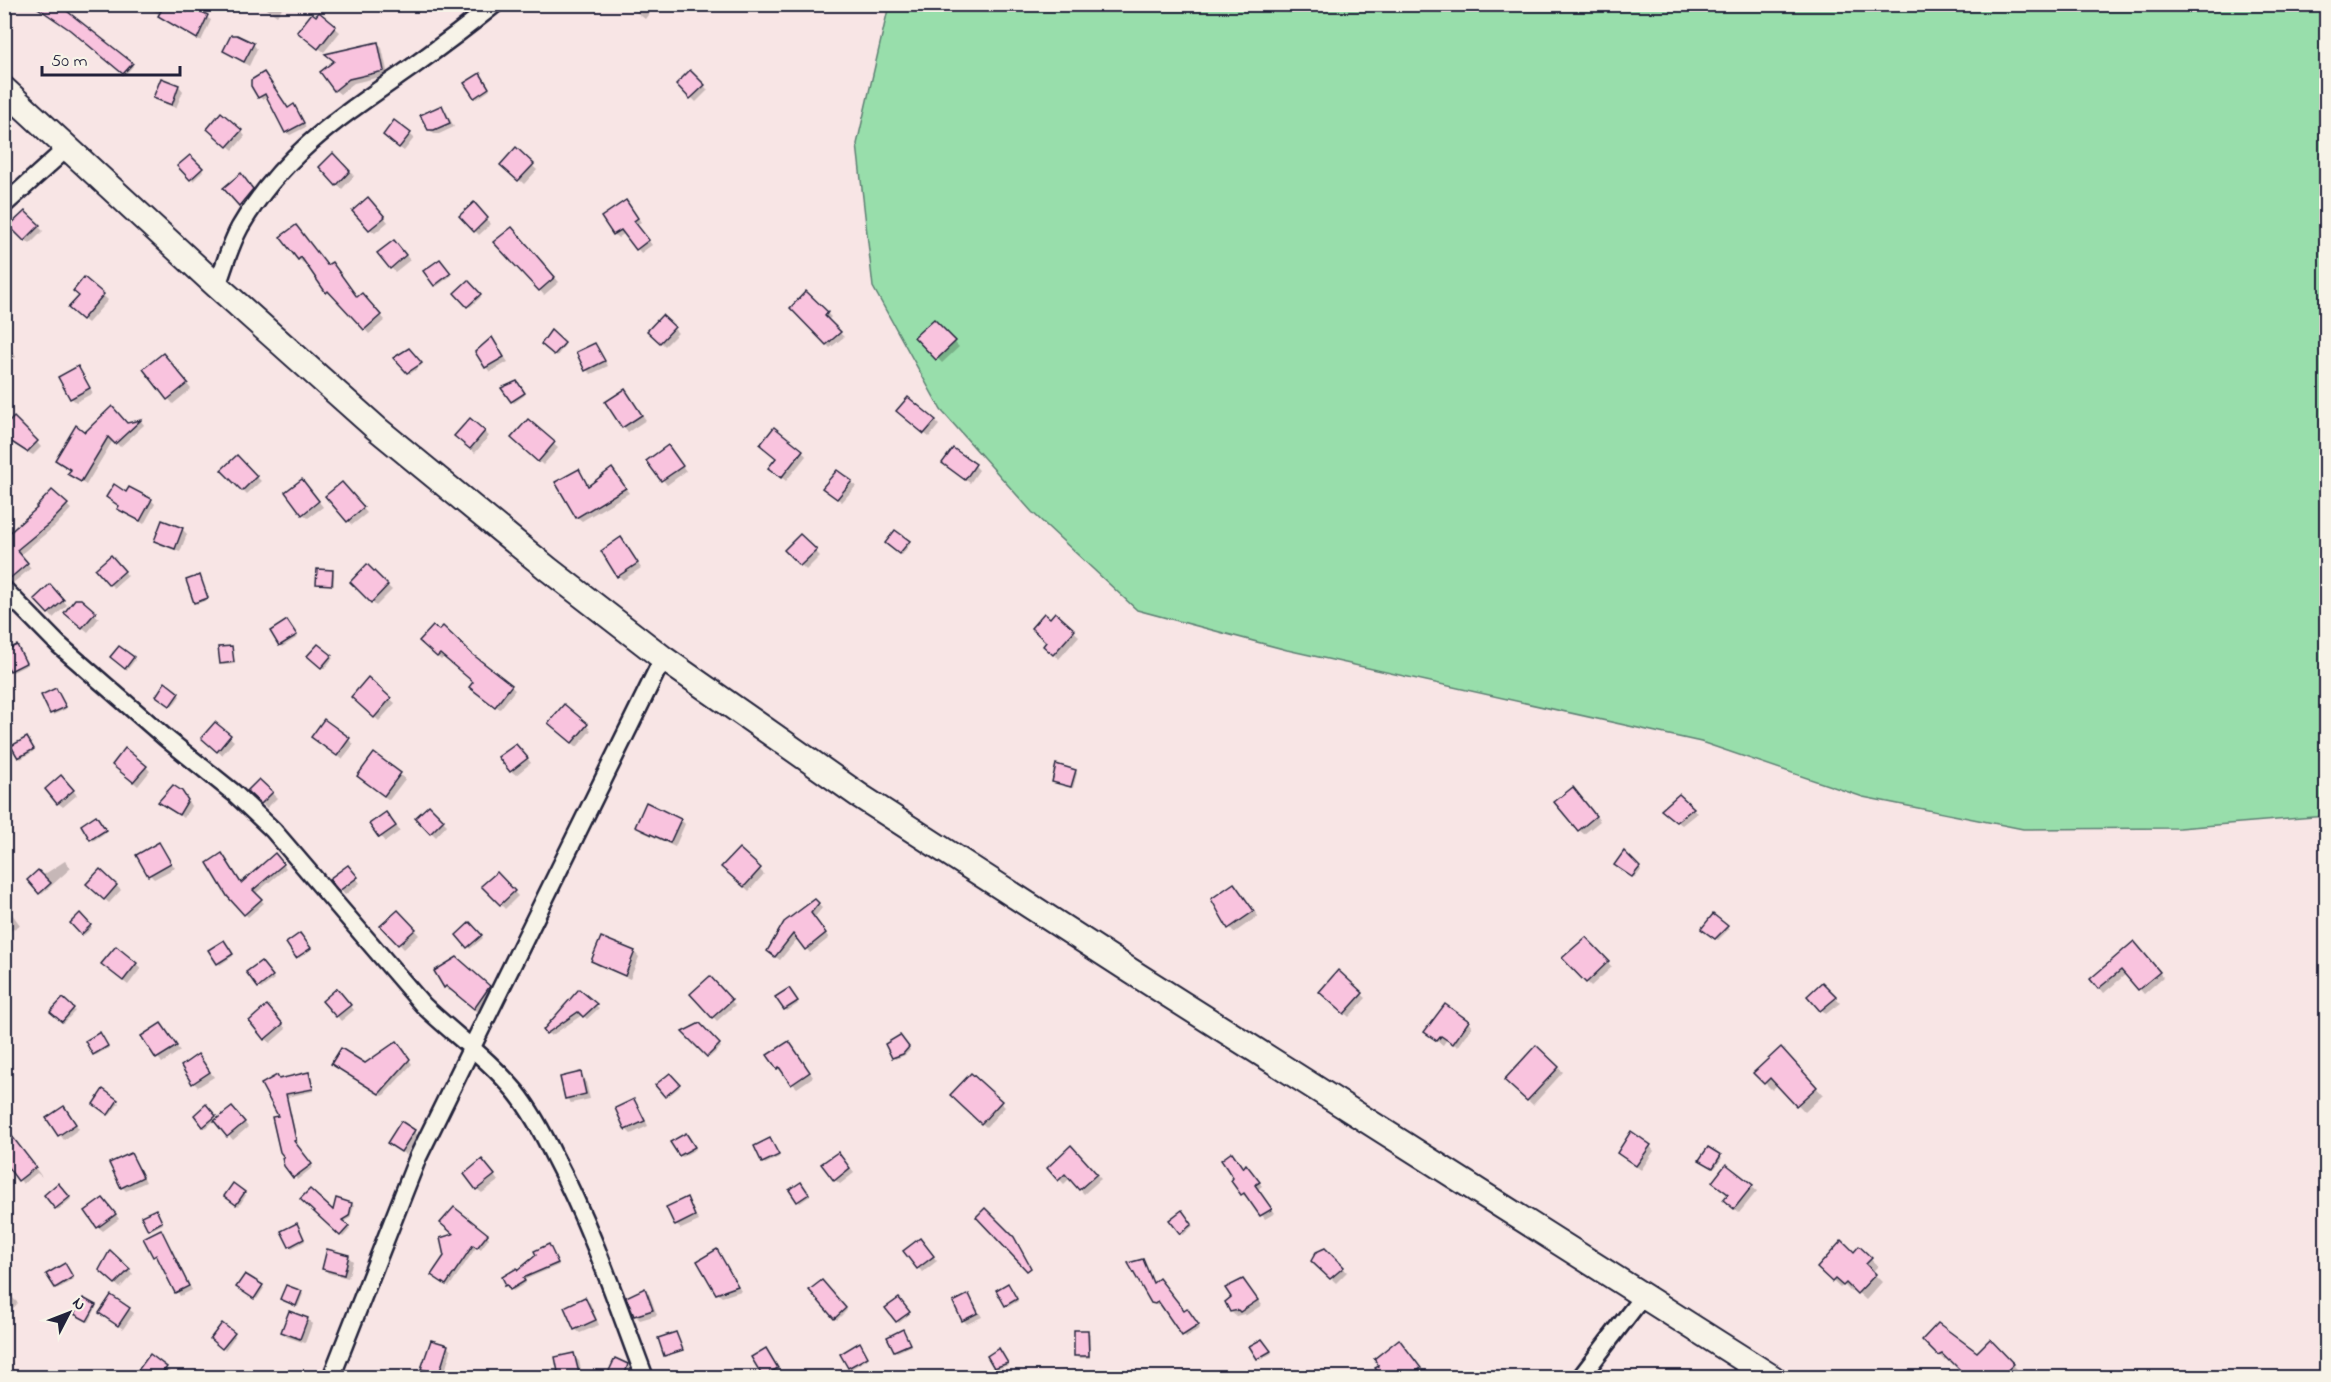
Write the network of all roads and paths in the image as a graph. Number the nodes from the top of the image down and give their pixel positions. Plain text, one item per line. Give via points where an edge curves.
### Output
1 (495, 4) edge
2 (4, 89) edge
3 (67, 148) junction
4 (4, 205) edge
5 (217, 286) junction
6 (4, 589) edge
7 (663, 658) junction
8 (472, 1048) junction
9 (1643, 1296) junction
10 (331, 1377) edge
11 (645, 1377) edge
12 (1581, 1377) edge
13 (1773, 1377) edge

1 - 5 street via 309,141 265,189 239,229
2 - 3 main road
3 - 4 street
3 - 5 main road
5 - 7 main road via 376,428
6 - 8 street via 59,645 273,830 423,1005
7 - 8 street
7 - 9 main road via 860,796
8 - 10 street via 418,1157
8 - 11 street via 516,1092 540,1128 577,1200
9 - 12 street
9 - 13 main road

